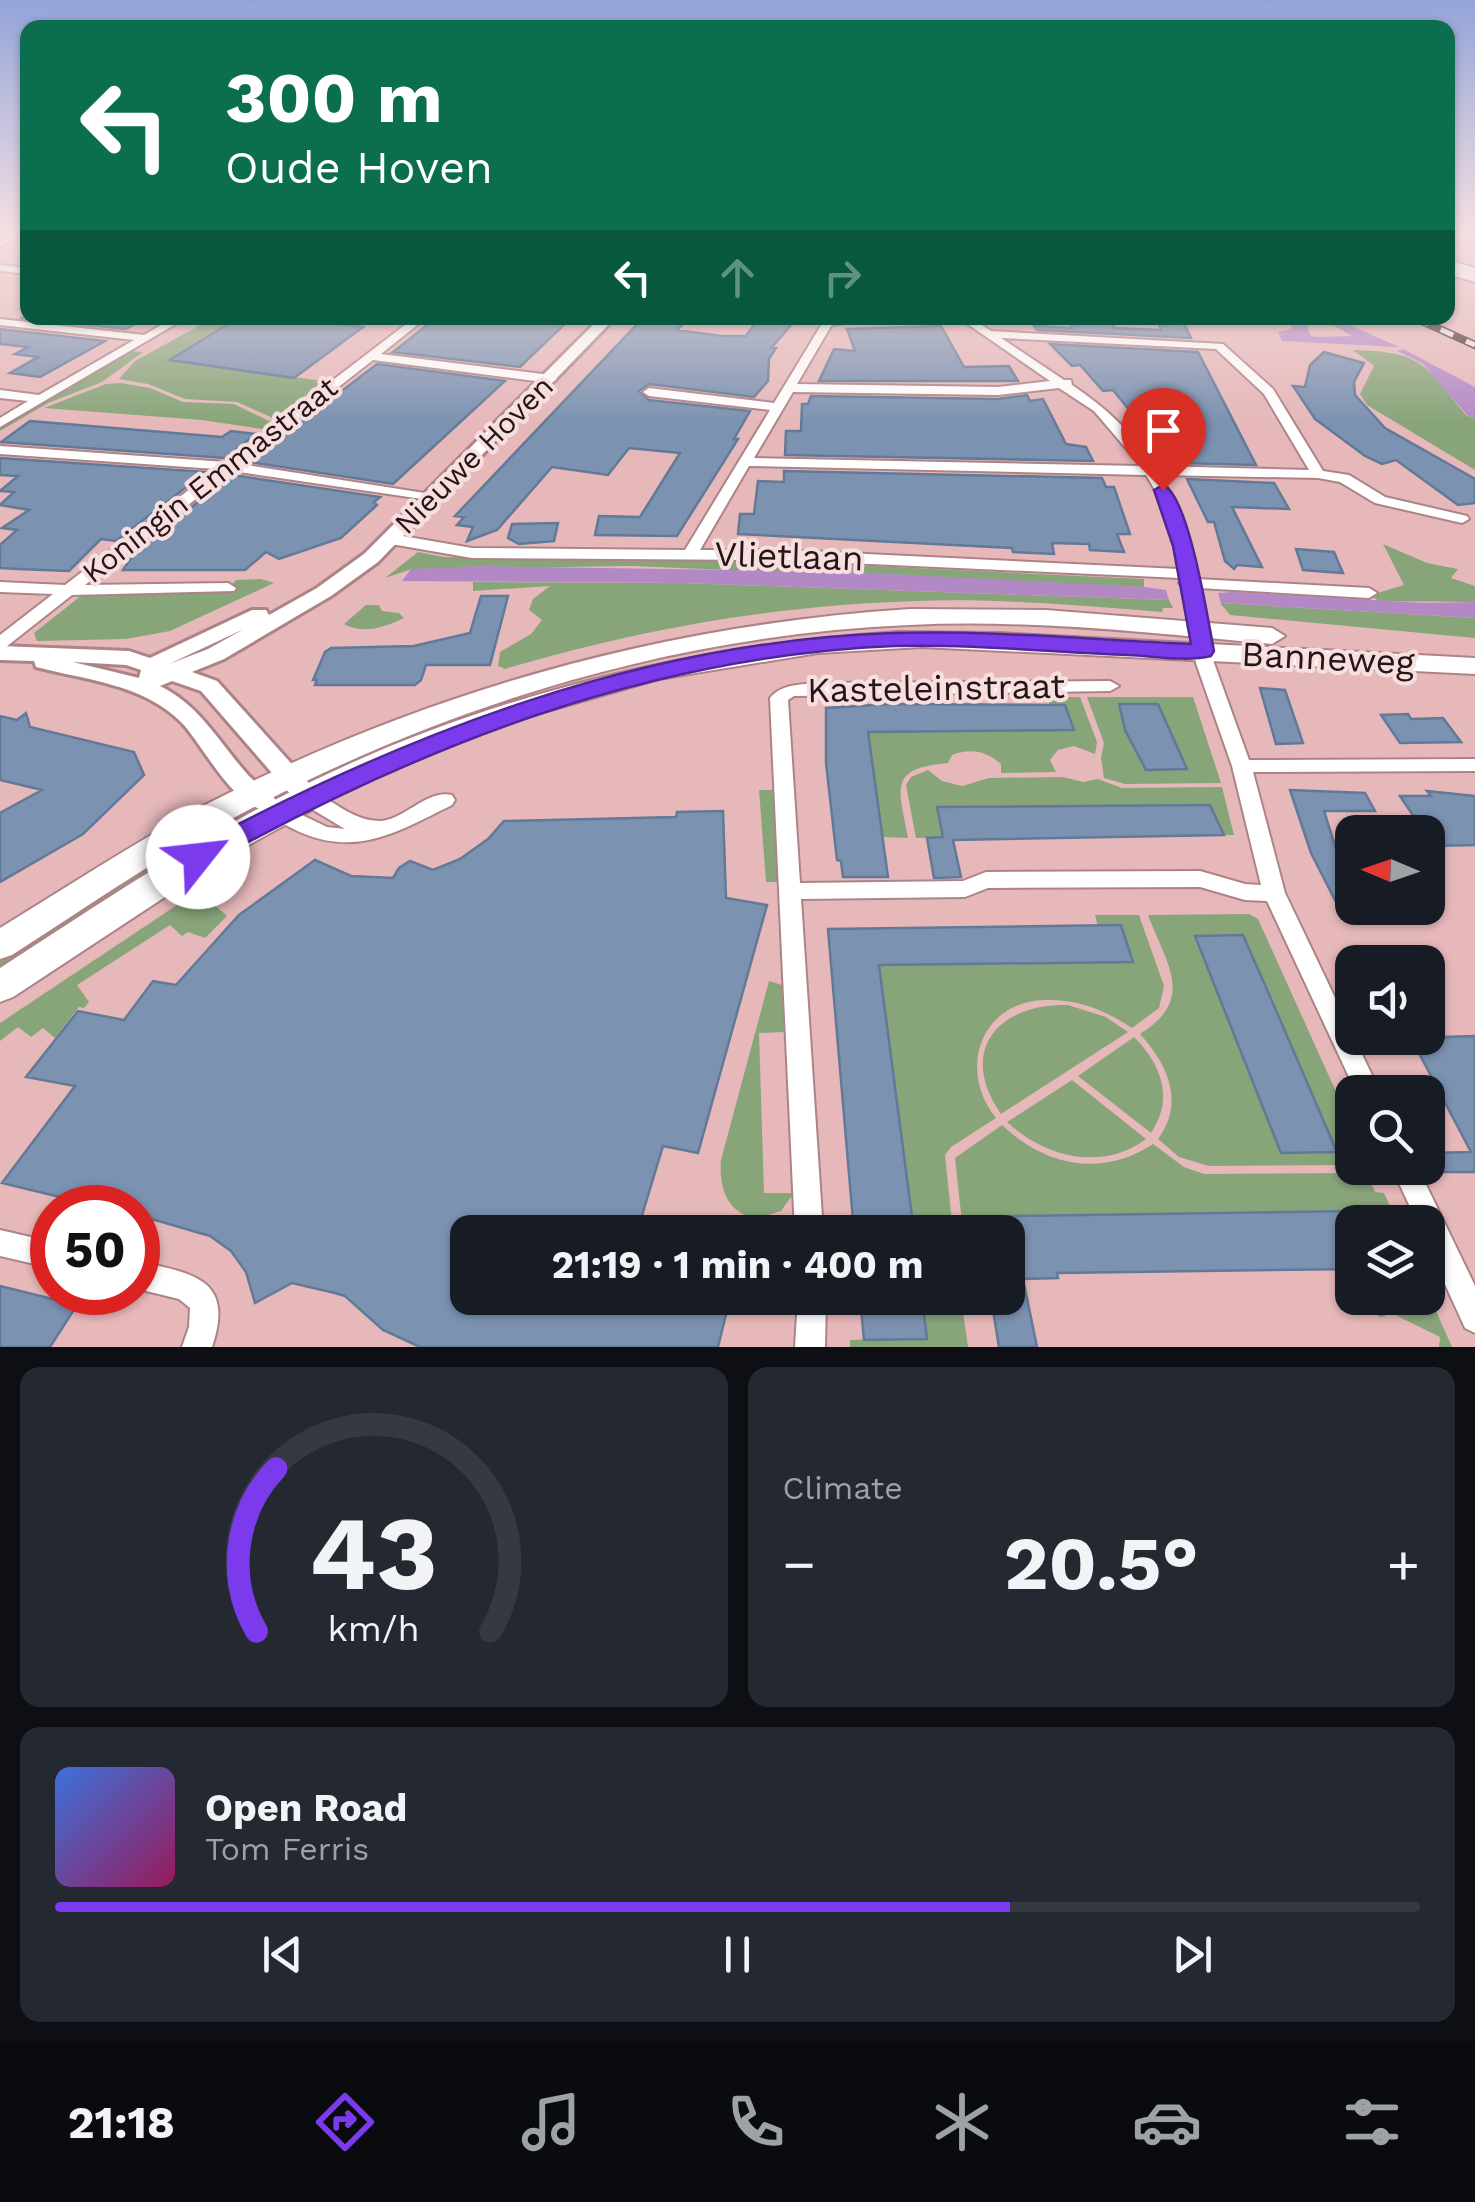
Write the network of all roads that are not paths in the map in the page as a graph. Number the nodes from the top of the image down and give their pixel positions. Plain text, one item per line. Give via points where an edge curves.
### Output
1 (27, 325) edge
2 (168, 325) edge
3 (411, 325) edge
4 (601, 325) edge
5 (827, 325) edge
6 (975, 325) edge
7 (990, 334) junction
8 (145, 338) junction
9 (371, 356) junction
10 (551, 378) junction
11 (1067, 384) junction
12 (788, 388) junction
13 (649, 392) dead end
14 (0, 394) edge
15 (39, 399) junction
16 (776, 407) junction
17 (0, 422) edge
18 (0, 450) edge
19 (746, 462) junction
20 (229, 466) junction
21 (1151, 470) junction
22 (1318, 474) junction
23 (430, 498) junction
24 (1462, 519) dead end
25 (390, 539) junction
26 (691, 552) junction
27 (1188, 578) junction
28 (333, 584) junction
29 (0, 586) edge
30 (228, 588) dead end
31 (66, 590) junction
32 (1369, 593) dead end
33 (1201, 641) junction
34 (6, 650) edge
35 (216, 654) junction
36 (1475, 654) edge
37 (1475, 666) edge
38 (156, 676) junction
39 (209, 686) junction
40 (1110, 686) dead end
41 (1475, 765) edge
42 (1242, 766) junction
43 (282, 796) junction
44 (445, 800) dead end
45 (382, 828) junction
46 (790, 892) junction
47 (1274, 893) junction
48 (0, 945) edge
49 (0, 987) edge
50 (1360, 1075) edge
51 (1413, 1185) edge
52 (808, 1215) edge
53 (0, 1243) edge
54 (30, 1250) edge
55 (160, 1281) edge
56 (811, 1315) edge
57 (1475, 1318) edge
58 (197, 1347) edge
59 (810, 1347) edge

1 - 8 street
2 - 8 street
3 - 9 street, Koningin Emmastraat
4 - 10 street, Nieuwe Hoven
5 - 12 street
6 - 7 street
7 - 11 street
7 - 22 street via 1219,346 1269,392
8 - 15 street
9 - 10 street
9 - 20 street, Koningin Emmastraat
10 - 23 street, Nieuwe Hoven
11 - 12 street via 998,391
11 - 21 street via 1112,420
12 - 16 street
13 - 16 street
14 - 15 street
15 - 17 street
16 - 19 street
18 - 20 street
19 - 21 street
19 - 26 street
20 - 23 street
20 - 31 street, Koningin Emmastraat
21 - 22 street
21 - 27 street via 1170,506
22 - 24 street via 1344,478 1380,500
23 - 25 street, Nieuwe Hoven
25 - 26 street, Vlietlaan via 472,553
25 - 28 street, Nieuwe Hoven
26 - 27 street, Vlietlaan
27 - 32 street, Vlietlaan
27 - 33 street
28 - 35 street, Nieuwe Hoven
28 - 38 street, Nieuwe Hoven via 160,660
29 - 31 street
30 - 31 street
31 - 34 street, Koningin Emmastraat
33 - 36 main road, Banneweg
33 - 37 main road, Banneweg
33 - 42 street
33 - 43 main road, Banneweg via 944,639 748,654 576,693
34 - 38 street
35 - 38 street, Nieuwe Hoven
35 - 39 street
38 - 39 street
38 - 43 street via 183,712
39 - 43 street via 274,756
40 - 46 street, Kasteleinstraat via 816,688 783,694 777,708
41 - 42 street
42 - 47 street
43 - 45 street via 347,823
43 - 45 street via 311,832 360,838
43 - 48 main road, Banneweg via 194,825
43 - 49 main road, Banneweg
44 - 45 street
46 - 47 street via 965,889 986,880 1200,879
46 - 52 street
47 - 50 street
51 - 57 street
53 - 54 street
55 - 58 street via 202,1296 205,1320
56 - 59 street

